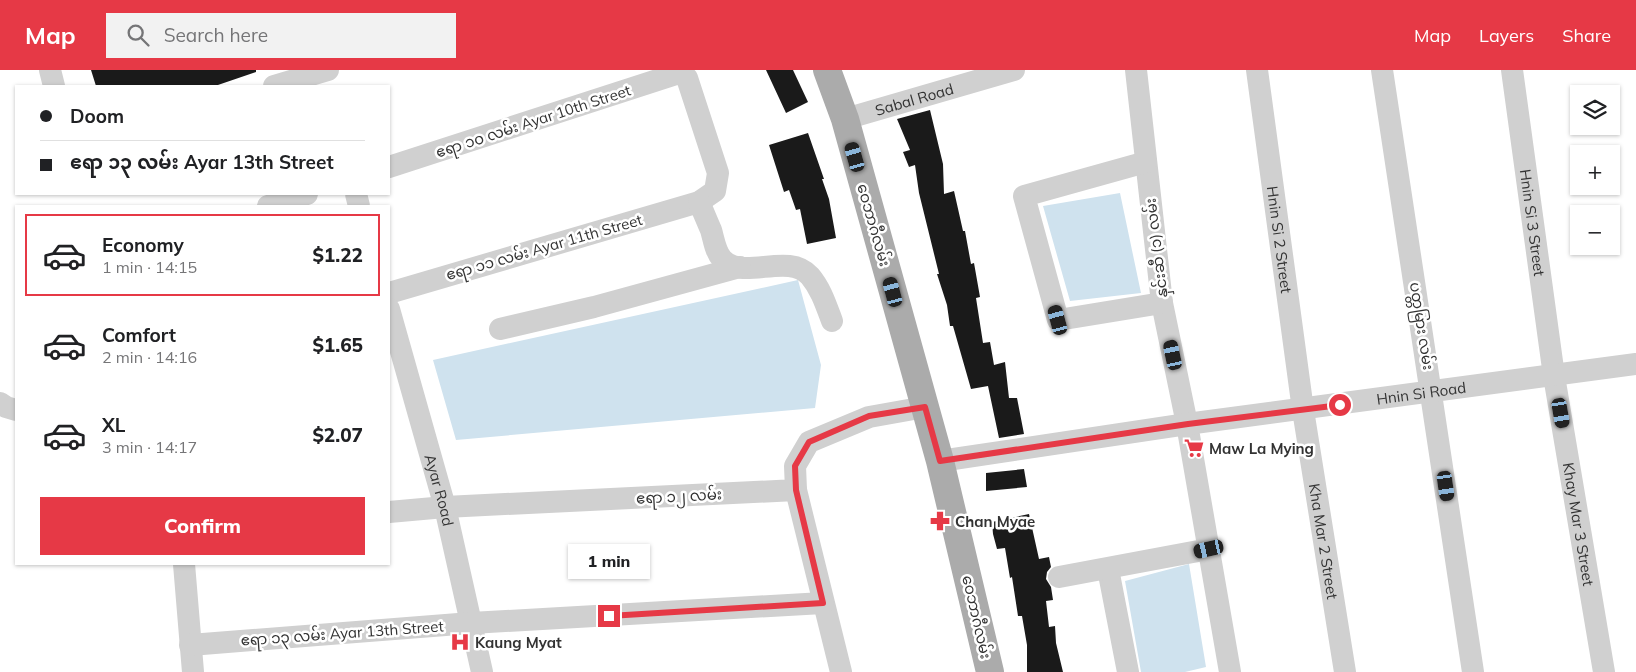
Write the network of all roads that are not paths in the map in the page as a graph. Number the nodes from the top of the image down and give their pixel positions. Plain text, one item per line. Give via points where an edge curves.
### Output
1 (50, 70) edge
2 (828, 70) edge
3 (1136, 70) edge
4 (1257, 70) edge
5 (1382, 70) edge
6 (1512, 70) edge
7 (1002, 71) edge
8 (322, 75) edge
9 (54, 85) edge
10 (278, 85) edge
11 (845, 119) junction
12 (1146, 162) junction
13 (390, 168) edge
14 (304, 195) edge
15 (699, 202) junction
16 (271, 205) edge
17 (740, 267) junction
18 (390, 293) edge
19 (1162, 303) junction
20 (390, 313) edge
21 (832, 321) dead end
22 (500, 329) dead end
23 (1636, 364) edge
24 (1554, 376) junction
25 (1432, 392) junction
26 (0, 403) edge
27 (925, 407) junction
28 (15, 410) edge
29 (1303, 410) junction
30 (1188, 424) junction
31 (940, 461) junction
32 (796, 490) junction
33 (445, 507) junction
34 (390, 512) edge
35 (1209, 549) junction
36 (184, 565) edge
37 (1108, 569) junction
38 (1059, 577) dead end
39 (823, 603) junction
40 (471, 623) junction
41 (190, 645) junction
42 (193, 672) edge
43 (482, 672) edge
44 (841, 672) edge
45 (990, 672) edge
46 (1128, 672) edge
47 (1230, 672) edge
48 (1345, 672) edge
49 (1473, 672) edge
50 (1604, 672) edge

1 - 9 street
2 - 11 main road, ဝေဘာဂီလမ်း
3 - 12 street, နှင်းဆီ (၁) လမ်း
4 - 29 street, Hnin Si 2 Street
5 - 25 street, ပတ္တမြား လမ်း
6 - 24 street, Hnin Si 3 Street
7 - 11 street, Sabal Road
8 - 10 street
11 - 27 main road, ဝေဘာဂီလမ်း
12 - 19 street, နှင်းဆီ (၁) လမ်း
12 - 19 street via 1024,196 1058,320
13 - 15 street, ဧရာ ၁၀ လမ်း Ayar 10th Street via 682,74 687,78 718,173 715,191
14 - 16 street
15 - 17 street via 717,252 728,264
15 - 18 street, ဧရာ ၁၁ လမ်း Ayar 11th Street
17 - 21 street via 786,265 803,270 821,292
17 - 22 street
19 - 30 street, နှင်းဆီ (၁) လမ်း
20 - 33 street, Ayar Road
23 - 24 street, Hnin Si Road
24 - 25 street, Hnin Si Road
24 - 50 street, Khay Mar 3 Street
25 - 29 street, Hnin Si Road
25 - 49 street, ပတ္တမြား လမ်း
26 - 28 street
27 - 31 main road, ဝေဘာဂီလမ်း
27 - 32 street via 869,416 809,442 795,466
29 - 30 street, Hnin Si Road
29 - 48 street, Kha Mar 2 Street
30 - 31 street, Hnin Si Road
30 - 35 street, နှင်းဆီ (၁) လမ်း
31 - 45 main road, ဝေဘာဂီလမ်း
32 - 33 street, ဧရာ ၁၂ လမ်း
32 - 39 street
33 - 34 street, ဧရာ ၁၂ လမ်း
33 - 40 street, Ayar Road
35 - 37 street
35 - 47 street, နှင်းဆီ (၁) လမ်း
36 - 41 street
37 - 38 street
37 - 46 street
39 - 40 street, ဧရာ ၁၃ လမ်း Ayar 13th Street
39 - 44 street
40 - 41 street, ဧရာ ၁၃ လမ်း Ayar 13th Street
40 - 43 street, Ayar Road
41 - 42 street

